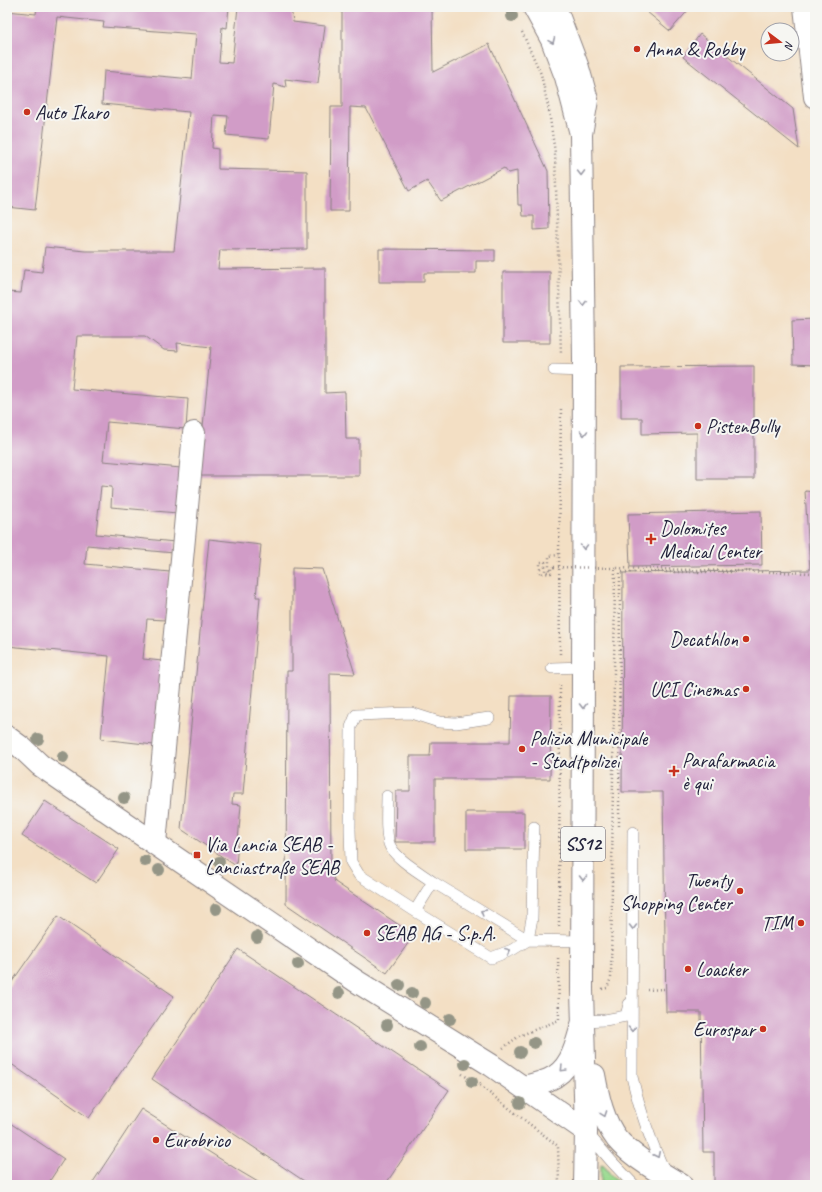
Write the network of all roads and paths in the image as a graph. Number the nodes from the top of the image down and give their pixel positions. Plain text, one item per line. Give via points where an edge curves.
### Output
1 (507, 7) edge
2 (534, 7) edge
3 (555, 7) edge
4 (805, 7) edge
5 (518, 24) dead end
6 (522, 31) dead end
7 (815, 97) edge
8 (581, 134) junction
9 (558, 370) joint
10 (584, 371) junction
11 (561, 401) dead end
12 (194, 433) dead end
13 (559, 555) junction
14 (615, 568) junction
15 (620, 572) junction
16 (815, 573) edge
17 (584, 667) junction
18 (556, 668) junction
19 (489, 718) dead end
20 (7, 737) edge
21 (387, 796) dead end
22 (619, 826) dead end
23 (534, 827) dead end
24 (633, 832) dead end
25 (155, 843) junction
26 (434, 882) junction
27 (415, 911) junction
28 (528, 940) junction
29 (558, 942) junction
30 (583, 942) junction
31 (607, 988) dead end
32 (632, 990) junction
33 (644, 990) dead end
34 (665, 990) dead end
35 (583, 1021) junction
36 (491, 1065) junction
37 (524, 1087) junction
38 (586, 1131) junction
39 (674, 1181) edge
40 (559, 1185) edge
41 (585, 1185) edge
42 (634, 1185) edge

1 - 5 path
2 -> 8 main road via 552,40
3 - 8 main road via 587,100
4 - 7 main road
6 - 9 path via 541,74 555,153
8 -> 10 main road
9 - 10 lane
10 -> 17 main road
11 - 13 path
12 - 25 main road
13 - 14 path, bridge via 549,556 549,572 545,572 545,562 540,562 540,574 551,573 551,568 554,567
13 - 18 path
14 - 15 path
14 - 16 path
14 - 31 path via 611,978
15 - 16 path
15 - 22 path
17 - 18 lane
17 -> 30 main road, SS12
18 - 29 path
19 - 27 lane via 456,723 439,722 411,713 356,715 351,727 351,862 359,875
20 - 25 main road via 46,769
21 - 26 lane via 389,845 395,854
23 - 28 lane via 532,918
24 -> 32 lane
25 - 36 main road via 356,981
26 - 27 lane
28 -> 26 lane
27 -> 28 lane via 491,958
28 - 29 lane
29 - 30 lane
29 - 36 path via 559,1020 519,1036 503,1047
30 - 35 main road, SS12
32 - 35 lane via 626,1016
32 -> 39 lane via 632,1077 654,1150
33 - 34 path
35 -> 37 main road via 574,1053 565,1069 550,1080
35 - 38 main road, SS12
35 -> 39 main road via 599,1100 606,1120 618,1139 638,1157
36 - 37 main road
36 - 40 path via 479,1085 558,1146
37 - 38 main road
38 - 41 main road, SS12
38 - 42 lane

